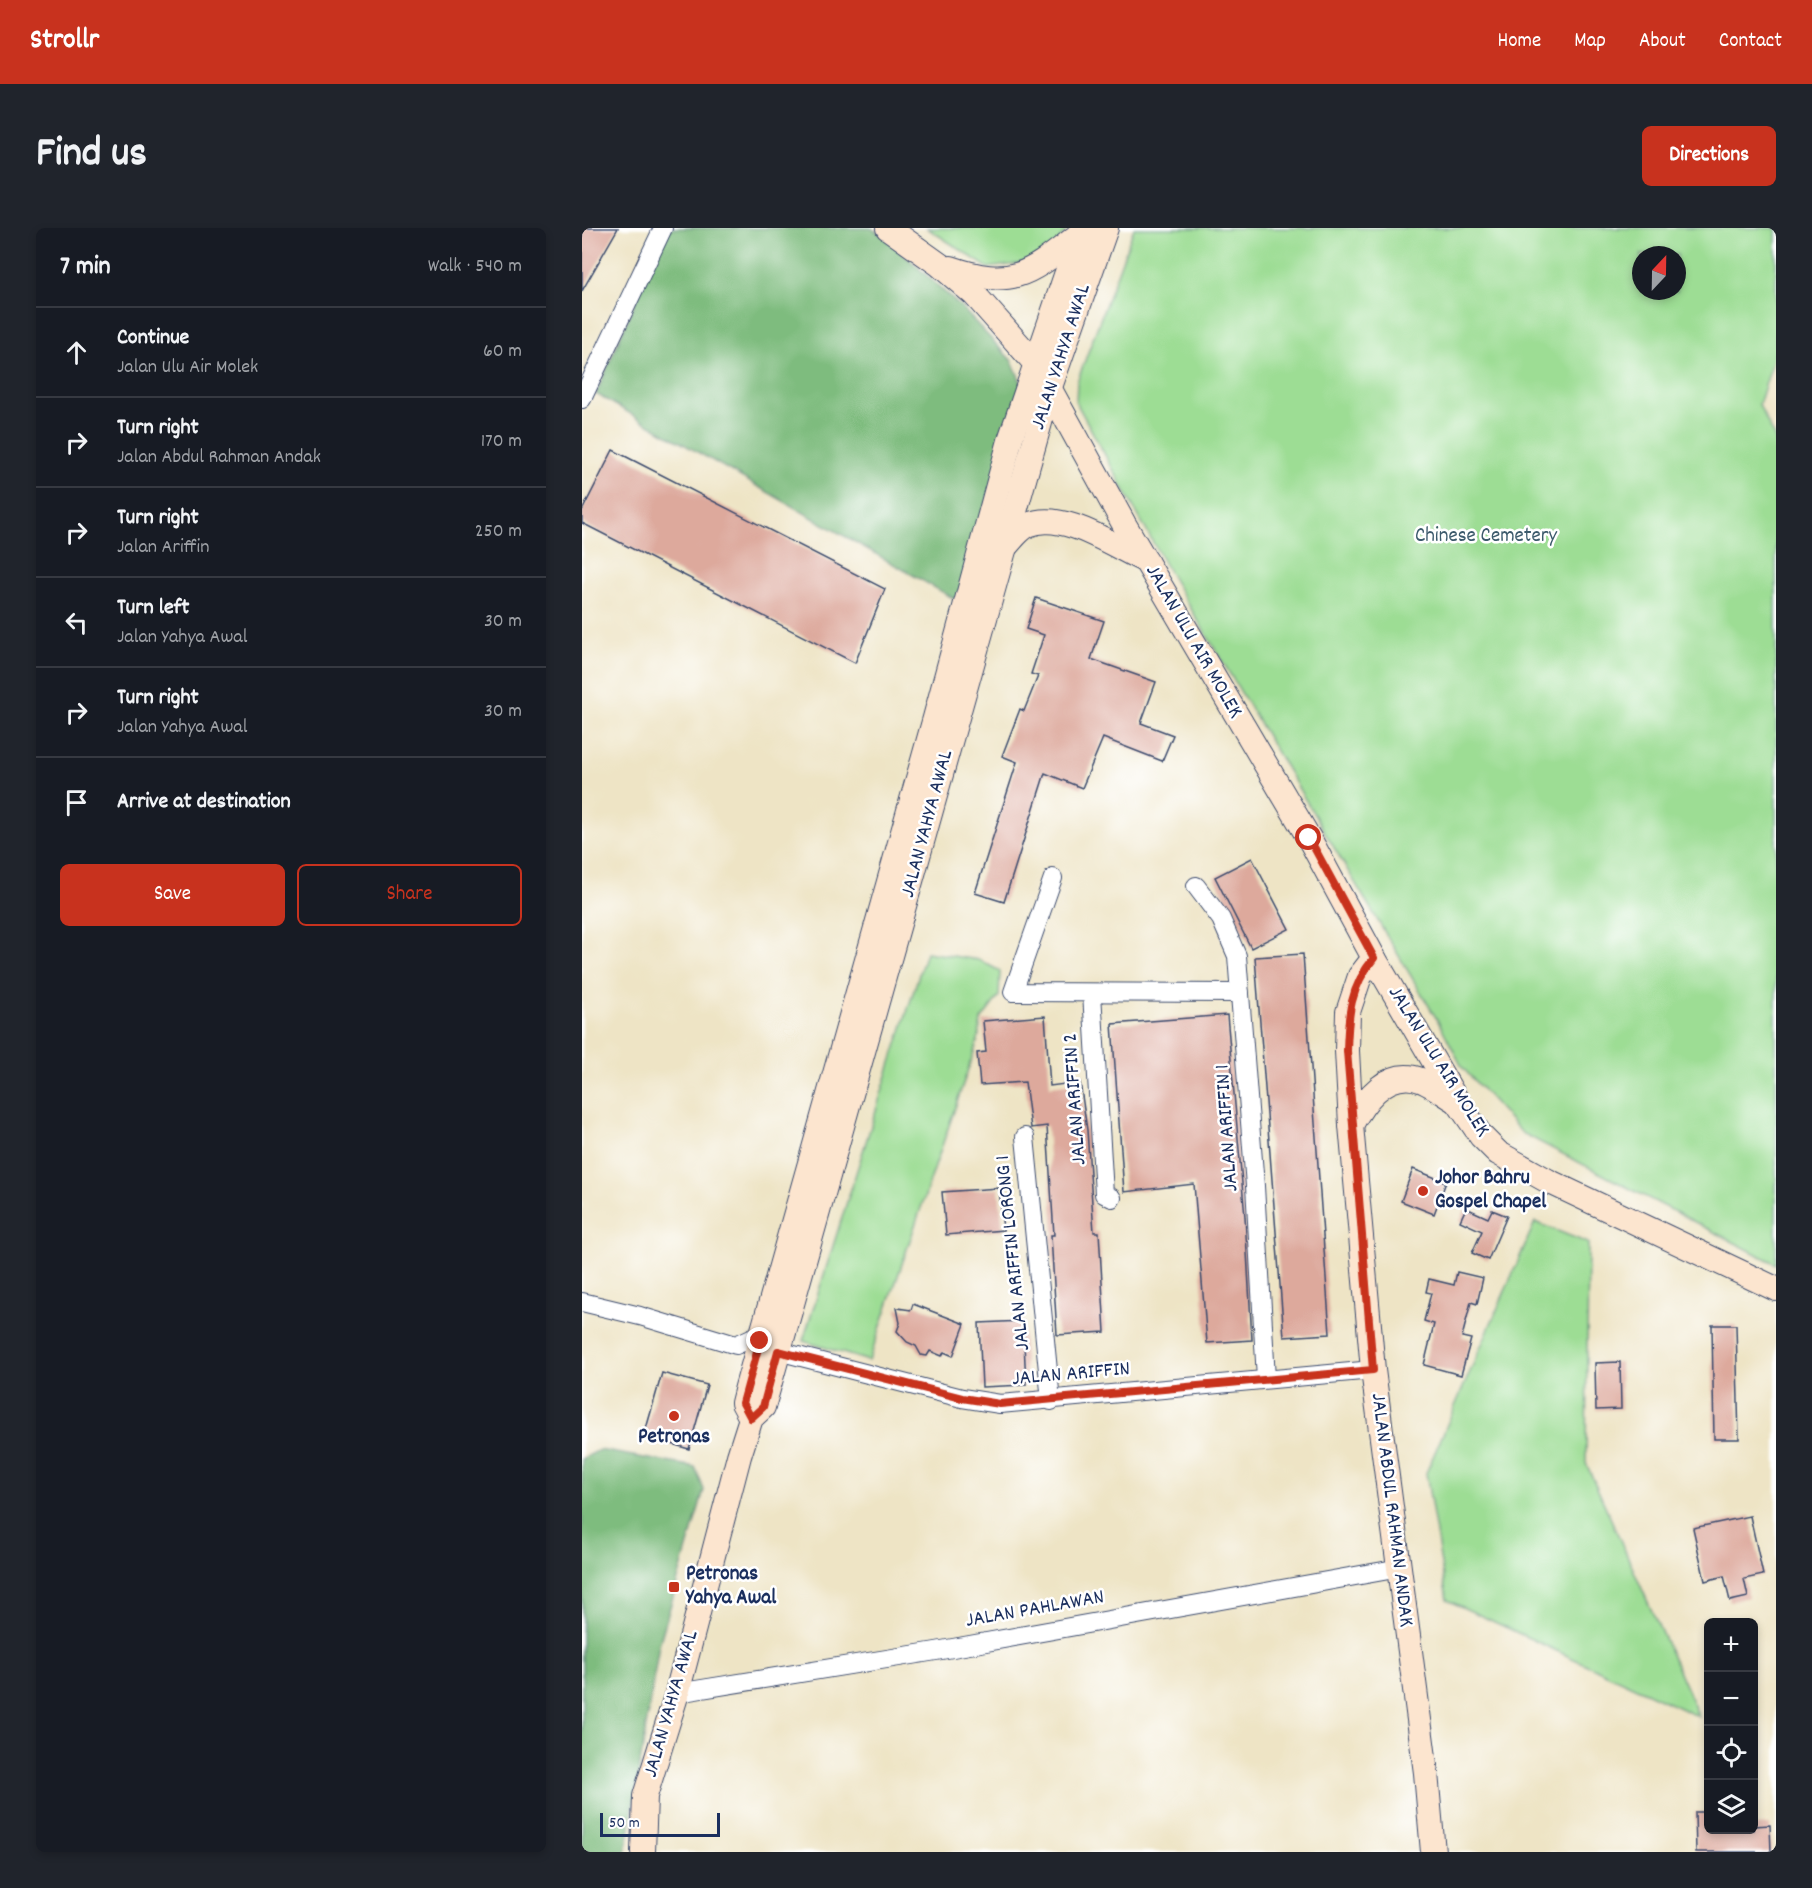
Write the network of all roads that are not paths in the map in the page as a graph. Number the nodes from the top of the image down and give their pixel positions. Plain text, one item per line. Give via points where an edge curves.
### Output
1 (663, 228) edge
2 (888, 228) edge
3 (1106, 228) edge
4 (1081, 231) edge
5 (940, 265) junction
6 (1036, 364) junction
7 (1050, 387) junction
8 (582, 399) edge
9 (1004, 548) junction
10 (1146, 561) junction
11 (1053, 878) dead end
12 (1196, 886) dead end
13 (1374, 958) junction
14 (1092, 993) junction
15 (1240, 993) junction
16 (1457, 1101) junction
17 (1351, 1125) junction
18 (1025, 1137) dead end
19 (1112, 1198) dead end
20 (1776, 1288) edge
21 (582, 1302) edge
22 (762, 1333) junction
23 (736, 1345) junction
24 (778, 1351) junction
25 (1373, 1370) junction
26 (750, 1375) junction
27 (1266, 1379) junction
28 (1051, 1401) junction
29 (751, 1418) junction
30 (1400, 1568) junction
31 (677, 1693) junction
32 (643, 1852) edge
33 (1433, 1852) edge

1 - 8 street
2 - 5 main road
3 - 7 main road, JALAN YAHYA AWAL
4 - 5 main road via 1032,271 1021,275 980,278
4 - 6 main road, JALAN YAHYA AWAL
5 - 6 main road, JALAN ULU AIR MOLEK via 974,294
6 - 7 main road, JALAN ULU AIR MOLEK
6 - 22 main road, JALAN YAHYA AWAL via 1011,437
7 - 9 main road, JALAN YAHYA AWAL
7 - 10 main road, JALAN ULU AIR MOLEK
9 - 10 main road via 1028,525 1057,522
9 - 24 main road, JALAN YAHYA AWAL
10 - 13 main road, JALAN ULU AIR MOLEK via 1309,838
11 - 14 street via 1011,991
12 - 15 street, JALAN ARIFFIN 1 via 1221,919 1237,956
13 - 16 main road, JALAN ULU AIR MOLEK
13 - 17 main road, JALAN ABDUL RAHMAN ANDAK via 1360,976 1348,1012
14 - 15 street
14 - 19 street, JALAN ARIFFIN 2 via 1104,1194
15 - 27 street, JALAN ARIFFIN 1
16 - 17 main road via 1423,1080 1407,1076 1385,1082 1373,1092
16 - 20 main road, JALAN ULU AIR MOLEK via 1498,1153 1548,1181
17 - 25 main road, JALAN ABDUL RAHMAN ANDAK
18 - 28 street, JALAN ARIFFIN LORONG 1
21 - 23 street
22 - 23 street
22 - 26 main road, JALAN YAHYA AWAL
23 - 26 street
24 - 28 street, JALAN ARIFFIN via 962,1398 1000,1404
24 - 29 main road, JALAN YAHYA AWAL via 763,1407
25 - 27 street, JALAN ARIFFIN
25 - 30 main road, JALAN ABDUL RAHMAN ANDAK
26 - 29 main road, JALAN YAHYA AWAL via 743,1403
27 - 28 street, JALAN ARIFFIN
29 - 31 main road, JALAN YAHYA AWAL
30 - 31 street, JALAN PAHLAWAN
30 - 33 main road, JALAN ABDUL RAHMAN ANDAK
31 - 32 main road, JALAN YAHYA AWAL via 645,1796

